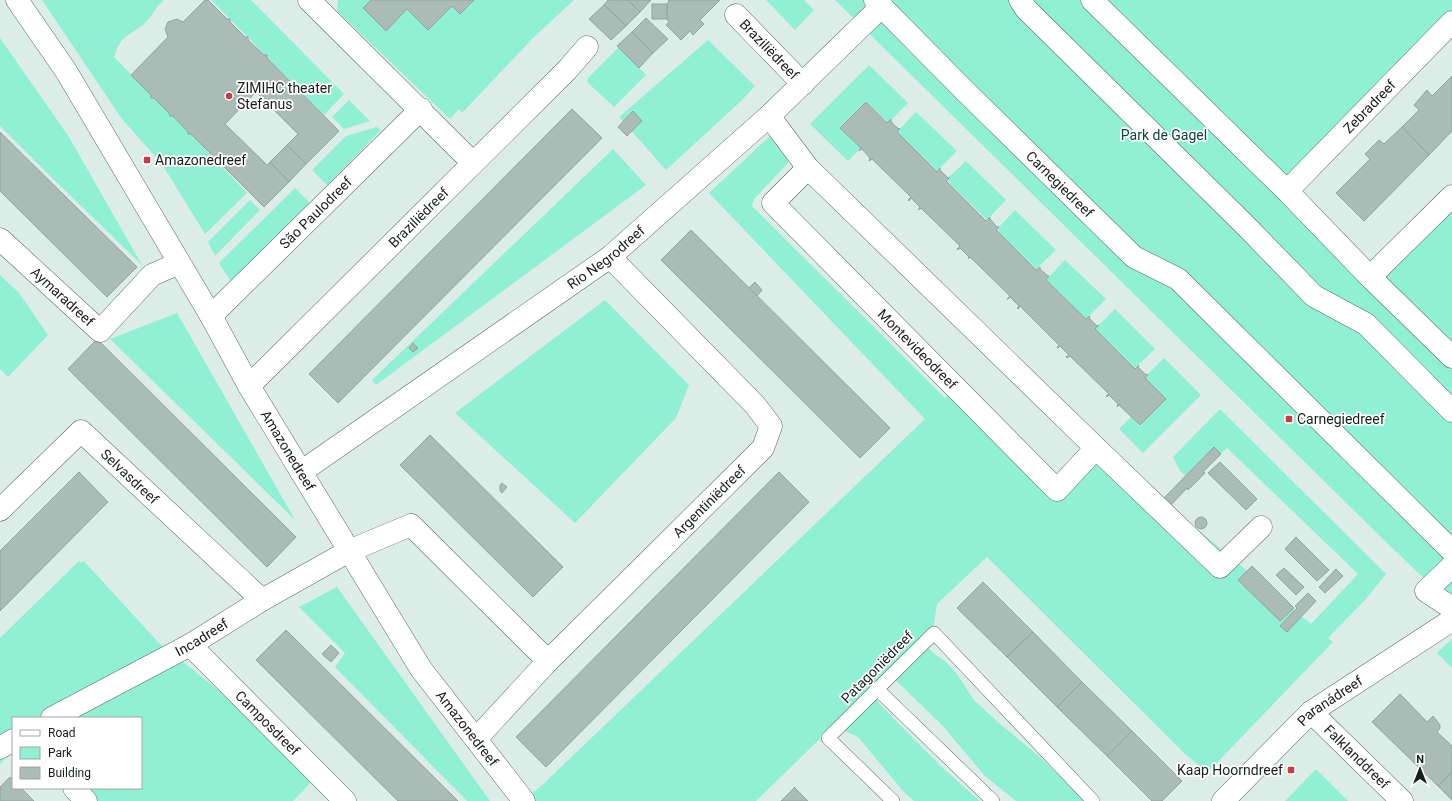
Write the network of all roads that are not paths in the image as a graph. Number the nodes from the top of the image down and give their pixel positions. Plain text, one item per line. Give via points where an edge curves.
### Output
1 (17, 0) edge
2 (1020, 0) edge
3 (1092, 0) edge
4 (315, 2) edge
5 (883, 2) edge
6 (736, 15) dead end
7 (1452, 22) edge
8 (587, 47) dead end
9 (803, 84) junction
10 (421, 109) junction
11 (769, 116) junction
12 (473, 163) junction
13 (808, 168) junction
14 (1286, 191) junction
15 (1452, 196) edge
16 (0, 239) edge
17 (610, 257) junction
18 (179, 263) junction
19 (1370, 277) junction
20 (210, 316) junction
21 (1452, 357) edge
22 (249, 386) junction
23 (1452, 411) edge
24 (1096, 448) junction
25 (301, 472) junction
26 (0, 510) edge
27 (1261, 528) dead end
28 (350, 551) junction
29 (1452, 551) edge
30 (1452, 566) edge
31 (262, 600) junction
32 (1452, 608) edge
33 (1452, 620) edge
34 (190, 645) junction
35 (548, 661) junction
36 (877, 689) junction
37 (1311, 712) junction
38 (54, 717) edge
39 (476, 739) junction
40 (12, 741) edge
41 (0, 748) edge
42 (75, 789) edge
43 (86, 801) edge
44 (345, 801) edge
45 (524, 801) edge
46 (893, 801) edge
47 (993, 801) edge
48 (1093, 801) edge
49 (1223, 801) edge
50 (1402, 801) edge

1 - 18 street, Amazonedreef via 66,71
2 - 23 street via 1026,9 1314,296 1366,324
3 - 14 street
4 - 10 street
5 - 9 street, Rio Negrodreef
5 - 29 street, Carnegiedreef via 964,90 1134,256 1178,279
6 - 9 street, Braziliëdreef
7 - 14 street, Zebradreef
8 - 12 street, Braziliëdreef
9 - 11 street, Rio Negrodreef
10 - 12 street
10 - 20 street, São Paulodreef
11 - 13 street
11 - 17 street, Rio Negrodreef
12 - 22 street, Braziliëdreef
13 - 24 street
13 - 24 street, Montevideodreef via 773,203 1057,490
14 - 19 street
15 - 19 street
16 - 18 street, Aymaradreef via 100,331 152,275
17 - 25 street, Rio Negrodreef
17 - 35 street, Argentiniëdreef via 755,404 771,426 763,448
18 - 20 street, Amazonedreef
19 - 21 street
20 - 22 street, Amazonedreef
22 - 25 street, Amazonedreef
24 - 27 street via 1220,567
25 - 28 street, Amazonedreef
26 - 31 street, Selvasdreef via 81,431
28 - 31 street, Incadreef
28 - 35 street via 411,525
28 - 39 street, Amazonedreef via 421,669
30 - 32 street via 1426,591
31 - 34 street, Incadreef
33 - 37 street, Paranádreef
34 - 38 street, Incadreef
34 - 44 street, Camposdreef
35 - 39 street, Argentiniëdreef
36 - 46 lane, Patagoniëdreef via 828,738
36 - 47 lane
36 - 48 lane, Patagoniëdreef via 934,633
37 - 49 street, Paranádreef
37 - 50 street, Falklanddreef
39 - 45 street, Amazonedreef
40 - 41 street
42 - 43 street

